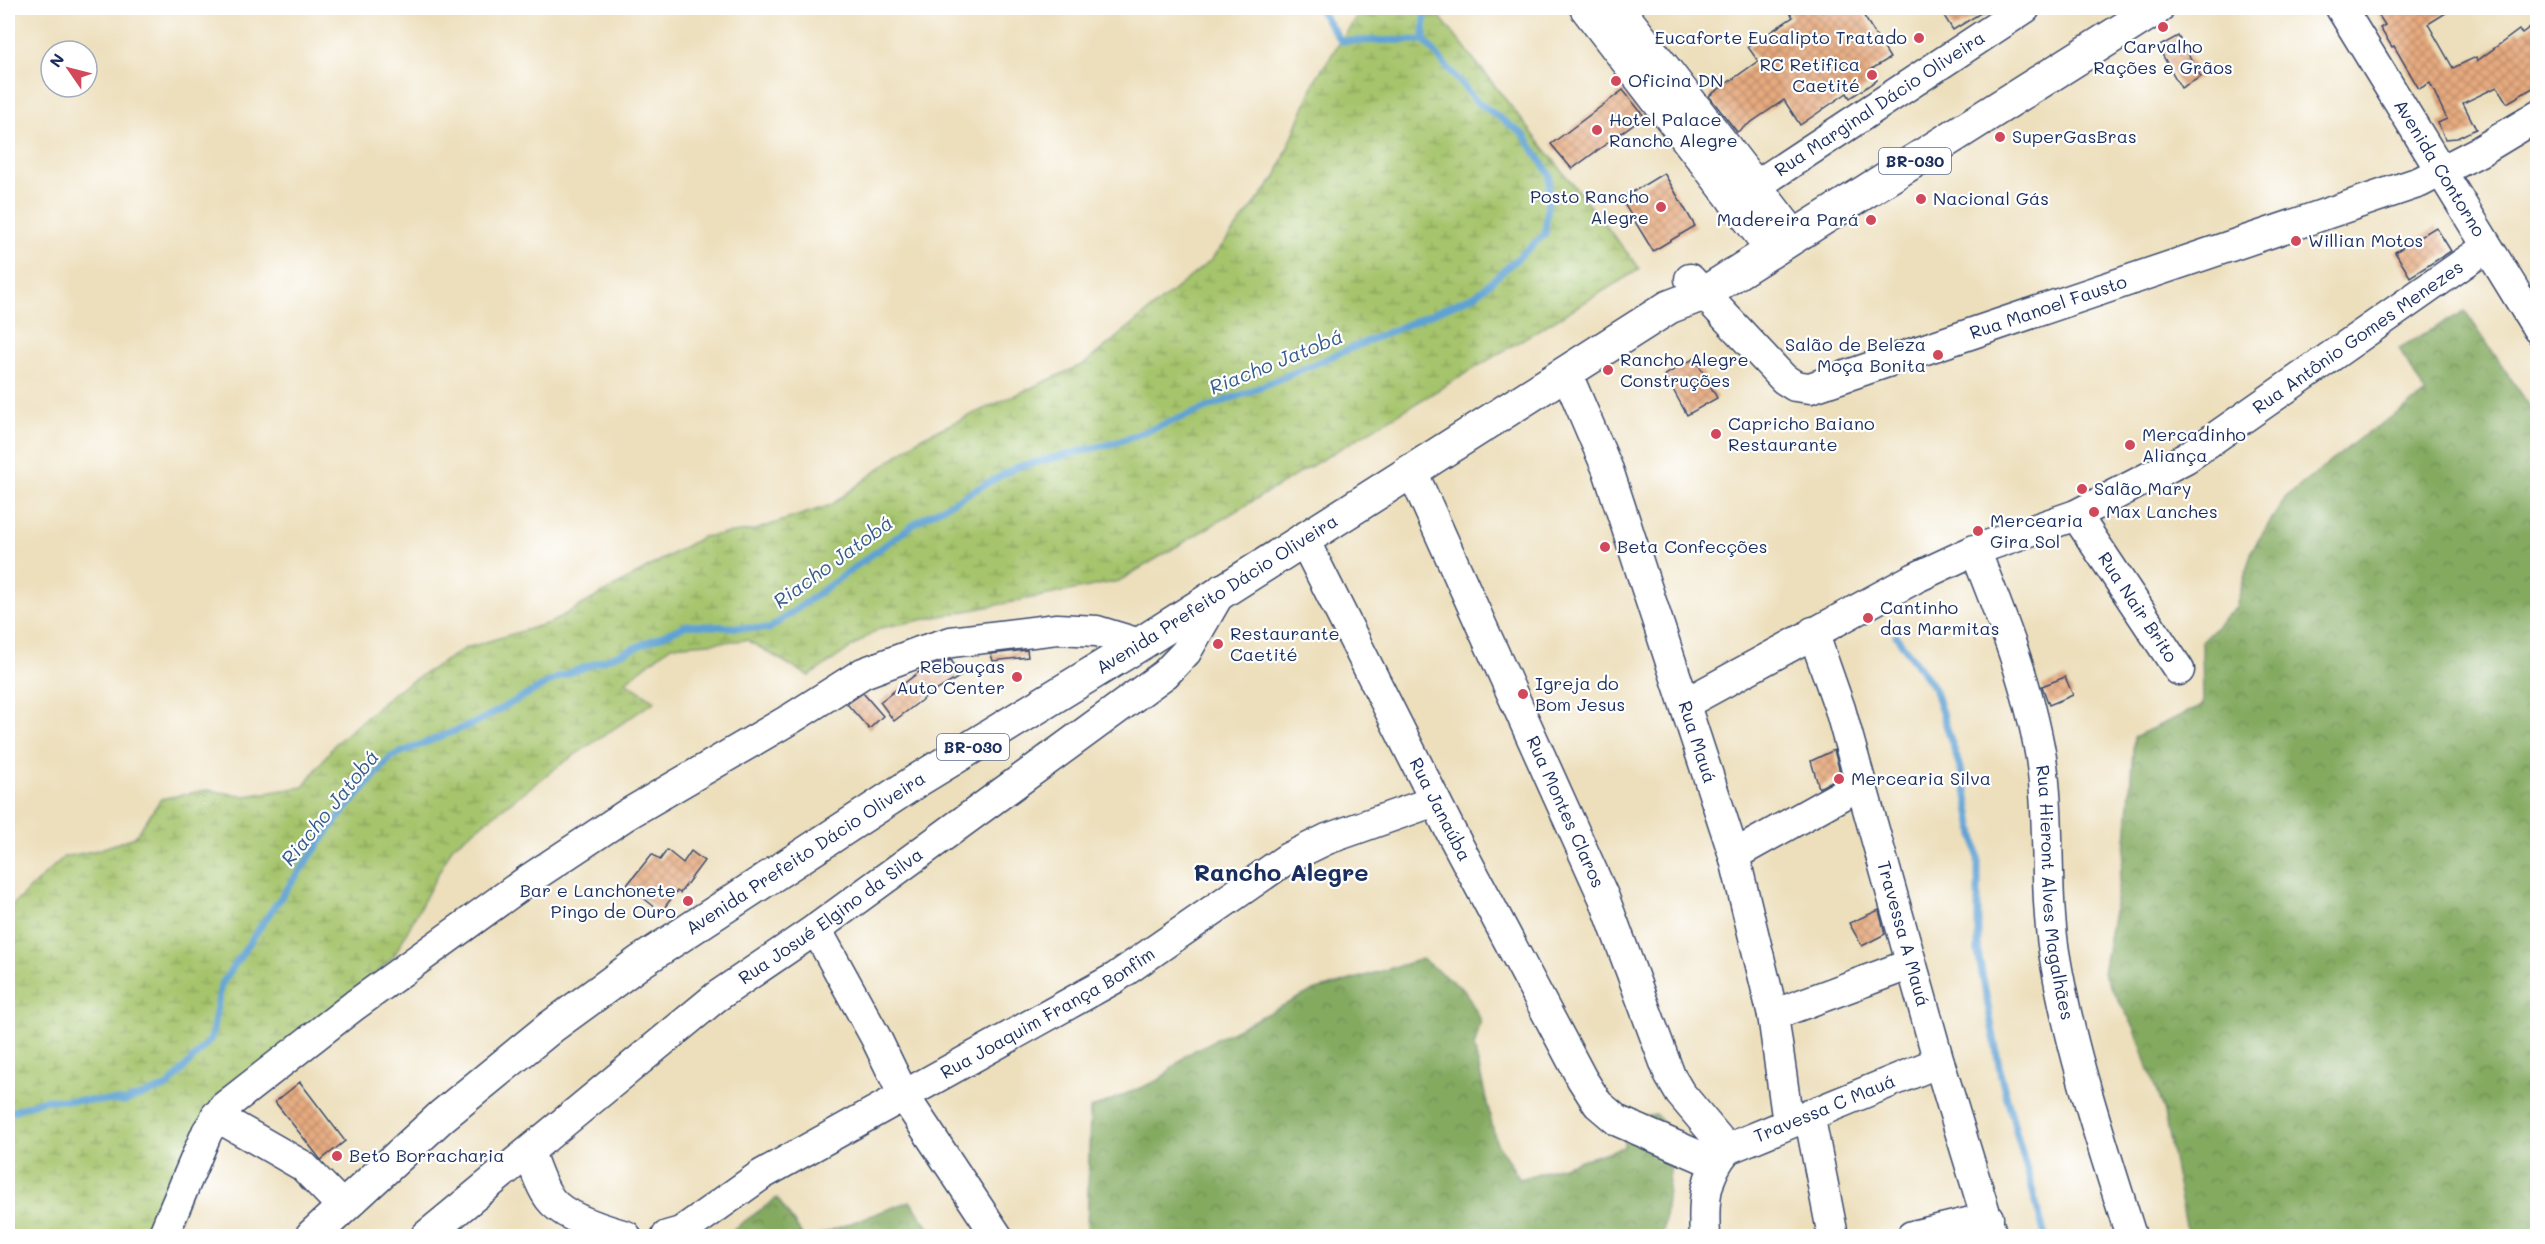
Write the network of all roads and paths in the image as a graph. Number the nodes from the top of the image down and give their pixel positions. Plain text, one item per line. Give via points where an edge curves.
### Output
1 (1585, 8) edge
2 (2025, 8) edge
3 (2120, 8) edge
4 (2157, 8) edge
5 (2341, 8) edge
6 (1616, 19) edge
7 (2538, 116) edge
8 (2442, 171) junction
9 (1744, 194) junction
10 (1777, 236) junction
11 (2487, 247) junction
12 (1696, 287) junction
13 (2538, 329) edge
14 (1566, 372) junction
15 (1411, 469) junction
16 (2076, 515) junction
17 (1304, 538) junction
18 (1975, 550) junction
19 (1222, 589) junction
20 (1813, 632) junction
21 (1140, 644) junction
22 (2179, 670) dead end
23 (1686, 703) junction
24 (1861, 784) junction
25 (1435, 801) junction
26 (1734, 855) junction
27 (816, 929) junction
28 (1911, 964) junction
29 (1773, 1015) junction
30 (1938, 1062) junction
31 (904, 1096) junction
32 (216, 1116) junction
33 (1799, 1118) junction
34 (530, 1152) junction
35 (1721, 1156) junction
36 (342, 1207) junction
37 (1990, 1227) edge
38 (163, 1236) edge
39 (312, 1236) edge
40 (426, 1236) edge
41 (626, 1236) edge
42 (667, 1236) edge
43 (997, 1236) edge
44 (1705, 1236) edge
45 (1833, 1236) edge
46 (1912, 1236) edge
47 (2132, 1236) edge

1 - 6 street
2 - 9 street, Rua Marginal Dácio Oliveira
3 - 10 main road, Avenida Prefeito Dácio Oliveira / BR-030
4 - 10 main road, Avenida Prefeito Dácio Oliveira / BR-030
5 - 8 street, Avenida Contorno
6 - 9 street
7 - 8 street, Rua Manoel Fausto
8 - 11 street, Avenida Contorno
8 - 12 street, Rua Manoel Fausto via 2420,182 1810,388 1795,386 1784,379
9 - 10 street
10 - 12 main road, Avenida Prefeito Dácio Oliveira / BR-030
11 - 13 street, Avenida Contorno
11 - 16 street, Rua Antônio Gomes Menezes via 2186,458
12 - 14 main road, Avenida Prefeito Dácio Oliveira / BR-030
14 - 15 main road, Avenida Prefeito Dácio Oliveira / BR-030
14 - 23 street, Rua Mauá via 1608,470
15 - 17 main road, Avenida Prefeito Dácio Oliveira / BR-030
15 - 35 street, Rua Montes Claros via 1604,898 1670,1076
16 - 18 street, Rua Antônio Gomes Menezes
16 - 22 street, Rua Nair Brito
17 - 19 main road, Avenida Prefeito Dácio Oliveira / BR-030
17 - 25 street, Rua Janaúba
18 - 20 street, Rua Antônio Gomes Menezes
18 - 47 street, Rua Hieront Alves Magalhães via 2028,699 2042,766 2054,950 2064,1009 2080,1075
19 - 21 main road, Avenida Prefeito Dácio Oliveira / BR-030
19 - 27 street, Rua Josué Elgino da Silva via 1204,626 1165,674
20 - 23 street, Rua Antônio Gomes Menezes
20 - 24 street, Travessa A Mauá
21 - 32 street via 1097,631 1057,629 951,642 863,673 626,815 531,878 355,1005
21 - 36 main road, Avenida Prefeito Dácio Oliveira / BR-030 via 918,780 640,962 551,1027 442,1116
23 - 26 street, Rua Mauá
24 - 26 street
24 - 28 street, Travessa A Mauá
25 - 31 street, Rua Joaquim França Bonfim via 1327,839 1288,858 1115,978
25 - 35 street, Rua Janaúba via 1598,1104 1618,1121
26 - 29 street, Rua Mauá
27 - 31 street
27 - 34 street, Rua Josué Elgino da Silva via 716,997
28 - 29 street
28 - 30 street, Travessa A Mauá
29 - 33 street, Rua Mauá
30 - 33 street, Travessa C Mauá
30 - 37 street, Travessa A Mauá
31 - 42 street, Rua Joaquim França Bonfim via 761,1174 681,1232
31 - 43 street
32 - 36 street via 303,1166
32 - 38 street
33 - 35 street, Travessa C Mauá
33 - 45 street, Rua Mauá
34 - 40 street, Rua Josué Elgino da Silva
34 - 41 street via 551,1202 600,1229
35 - 44 street via 1709,1174 1703,1203
36 - 39 main road, Avenida Prefeito Dácio Oliveira / BR-030
37 - 46 street

